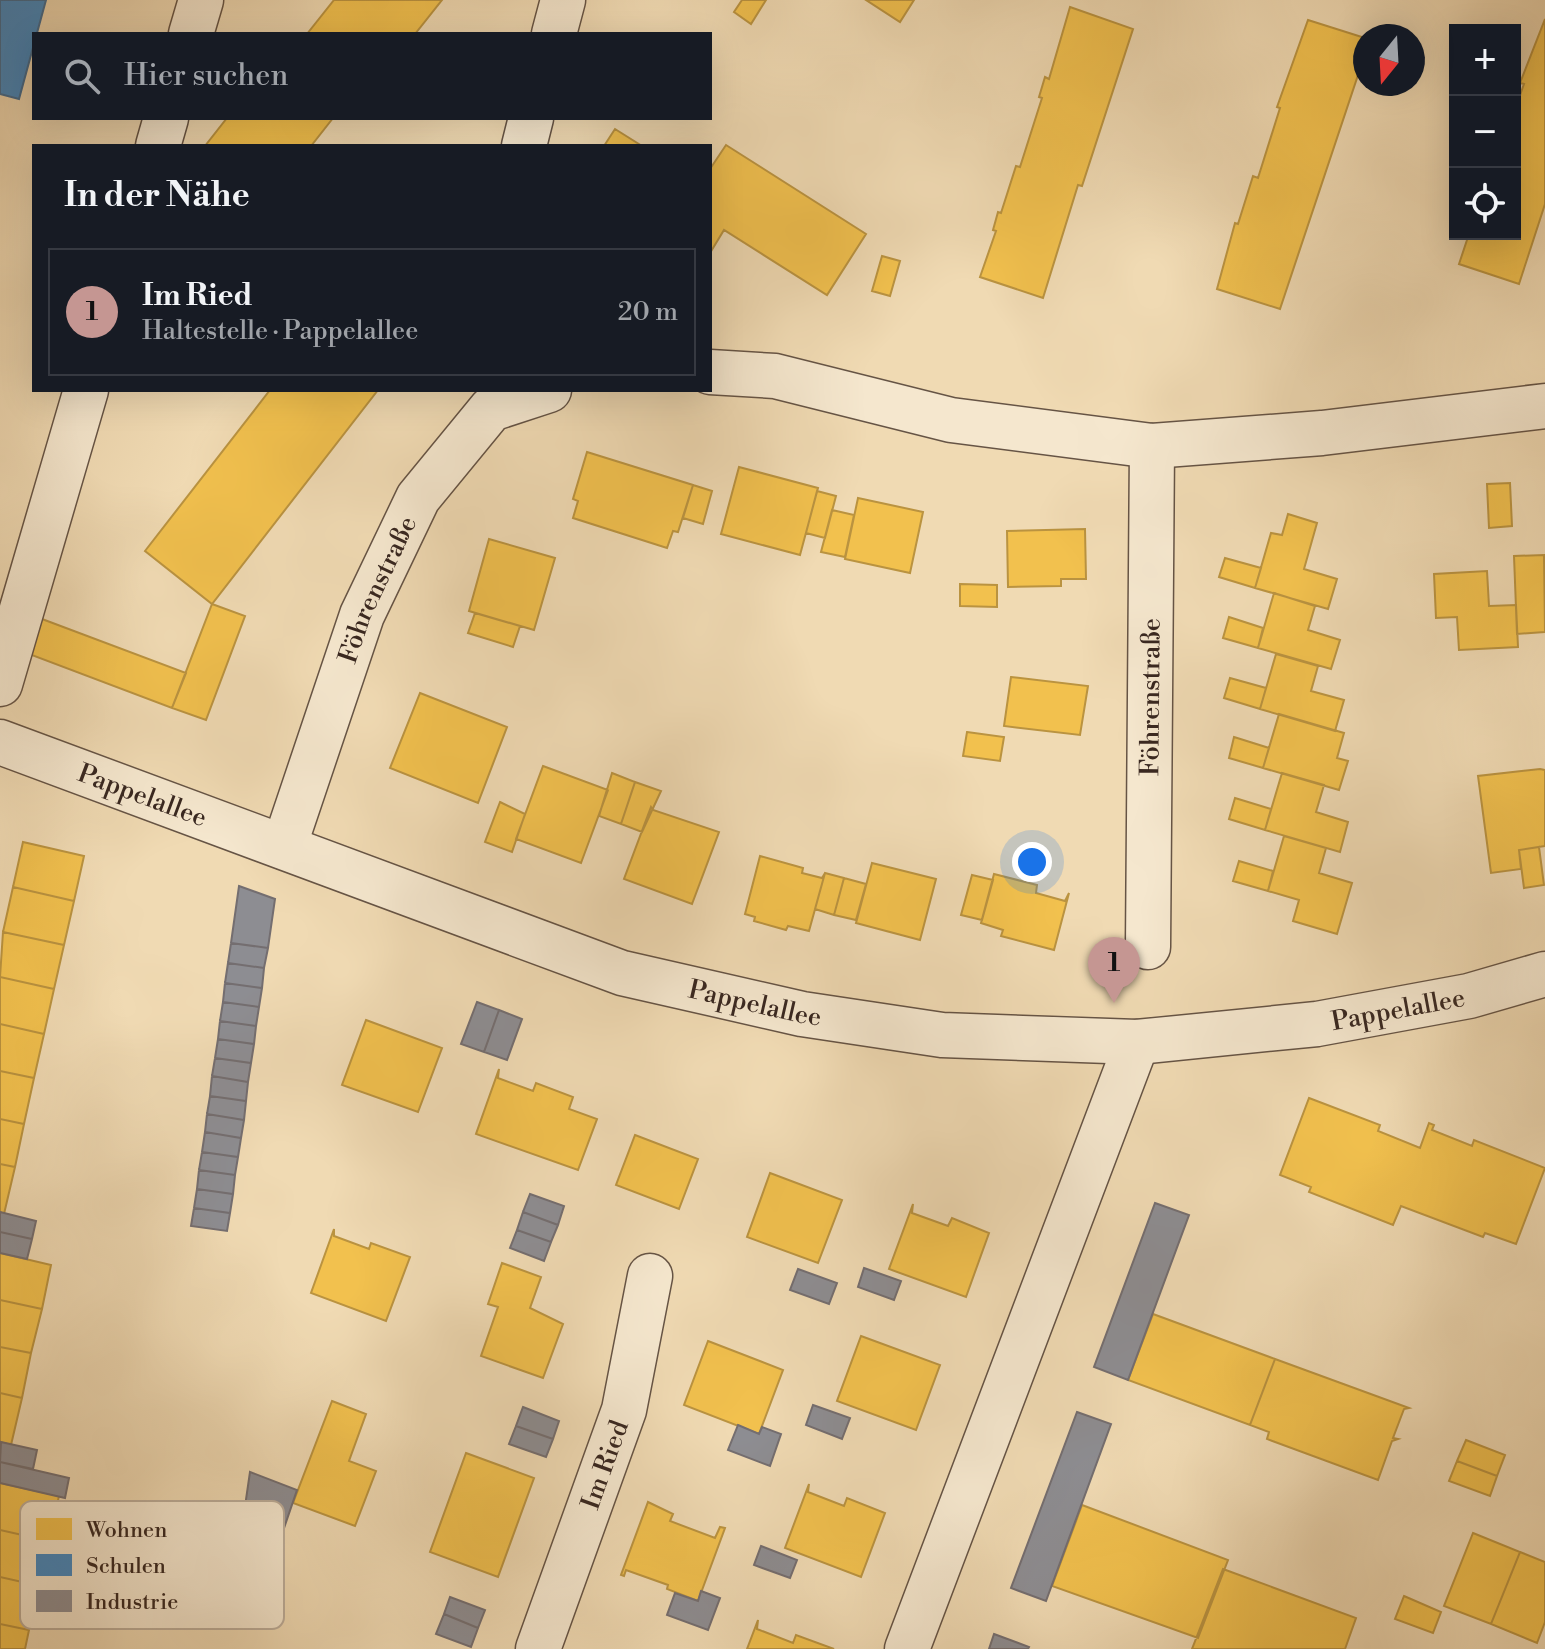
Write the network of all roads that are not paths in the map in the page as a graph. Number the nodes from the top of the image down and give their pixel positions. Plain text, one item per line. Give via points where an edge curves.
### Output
1 (201, 0) edge
2 (563, 0) edge
3 (192, 32) edge
4 (555, 32) edge
5 (165, 120) edge
6 (530, 120) edge
7 (159, 144) edge
8 (524, 144) edge
9 (712, 372) edge
10 (85, 392) edge
11 (536, 392) edge
12 (486, 400) edge
13 (1545, 406) edge
14 (1152, 446) junction
15 (0, 684) edge
16 (0, 742) edge
17 (284, 847) junction
18 (1148, 947) dead end
19 (1545, 974) edge
20 (1137, 1042) junction
21 (650, 1276) dead end
22 (538, 1649) edge
23 (907, 1649) edge

1 - 3 street
2 - 4 street
5 - 7 street
6 - 8 street
9 - 14 street via 775,376 951,420
10 - 15 street
11 - 12 street, Föhrenstraße
12 - 17 street, Föhrenstraße via 418,498 362,615
13 - 14 street via 1322,433
14 - 18 street, Föhrenstraße
16 - 17 street, Pappelallee
17 - 20 street, Pappelallee via 622,973 802,1014 942,1035
19 - 20 street, Pappelallee via 1469,996 1317,1024
20 - 23 street
21 - 22 street, Im Ried via 624,1410

